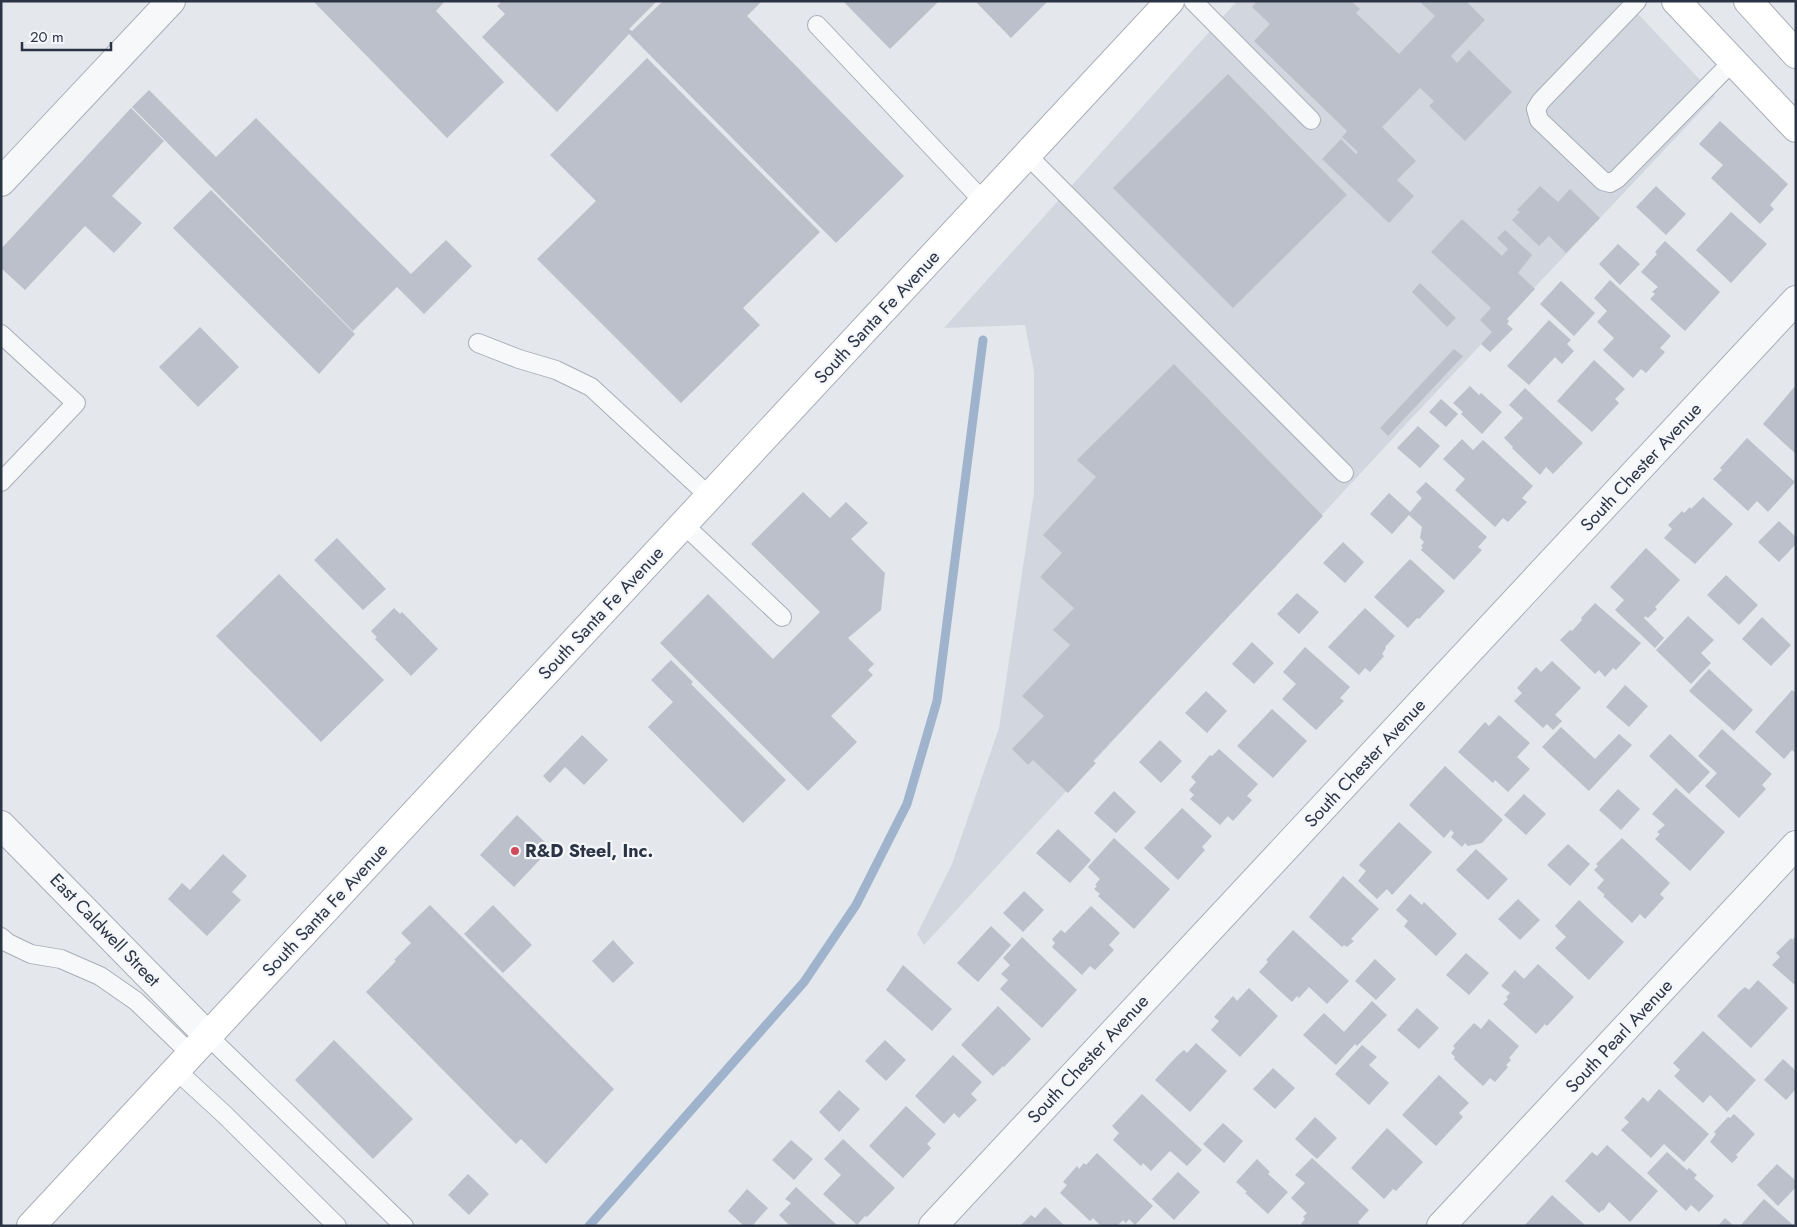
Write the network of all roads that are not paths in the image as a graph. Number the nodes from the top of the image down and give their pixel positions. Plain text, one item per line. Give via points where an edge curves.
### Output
1 (171, 1) edge
2 (1193, 1) edge
3 (1637, 1) edge
4 (1676, 1) edge
5 (1748, 1) edge
6 (1165, 3) edge
7 (817, 25) dead end
8 (1796, 54) edge
9 (1732, 61) junction
10 (1312, 120) dead end
11 (1796, 128) edge
12 (1027, 155) junction
13 (1, 182) edge
14 (984, 202) junction
15 (1796, 300) edge
16 (1, 334) edge
17 (478, 343) dead end
18 (1344, 473) dead end
19 (1, 482) edge
20 (710, 497) junction
21 (684, 524) junction
22 (782, 618) dead end
23 (1, 825) edge
24 (1796, 844) edge
25 (1, 937) edge
26 (192, 1053) junction
27 (337, 1225) edge
28 (31, 1226) edge
29 (404, 1226) edge
30 (933, 1226) edge
31 (1441, 1226) edge

1 - 13 street
2 - 10 lane
3 - 9 lane via 1536,109 1539,120 1603,181 1610,183 1617,179
4 - 9 main road
5 - 8 main road
6 - 12 main road, South Santa Fe Avenue
7 - 14 lane
9 - 11 main road
12 - 14 main road, South Santa Fe Avenue
12 - 18 lane
14 - 20 main road, South Santa Fe Avenue
15 - 30 street, South Chester Avenue
16 - 19 lane via 76,403
17 - 20 lane via 556,370 591,387
20 - 21 main road, South Santa Fe Avenue
21 - 22 lane
21 - 26 main road, South Santa Fe Avenue
23 - 26 street, East Caldwell Street
24 - 31 street, South Pearl Avenue
25 - 26 lane via 31,954 62,959 100,976 136,1001
26 - 27 lane
26 - 28 main road, South Santa Fe Avenue
26 - 29 lane

